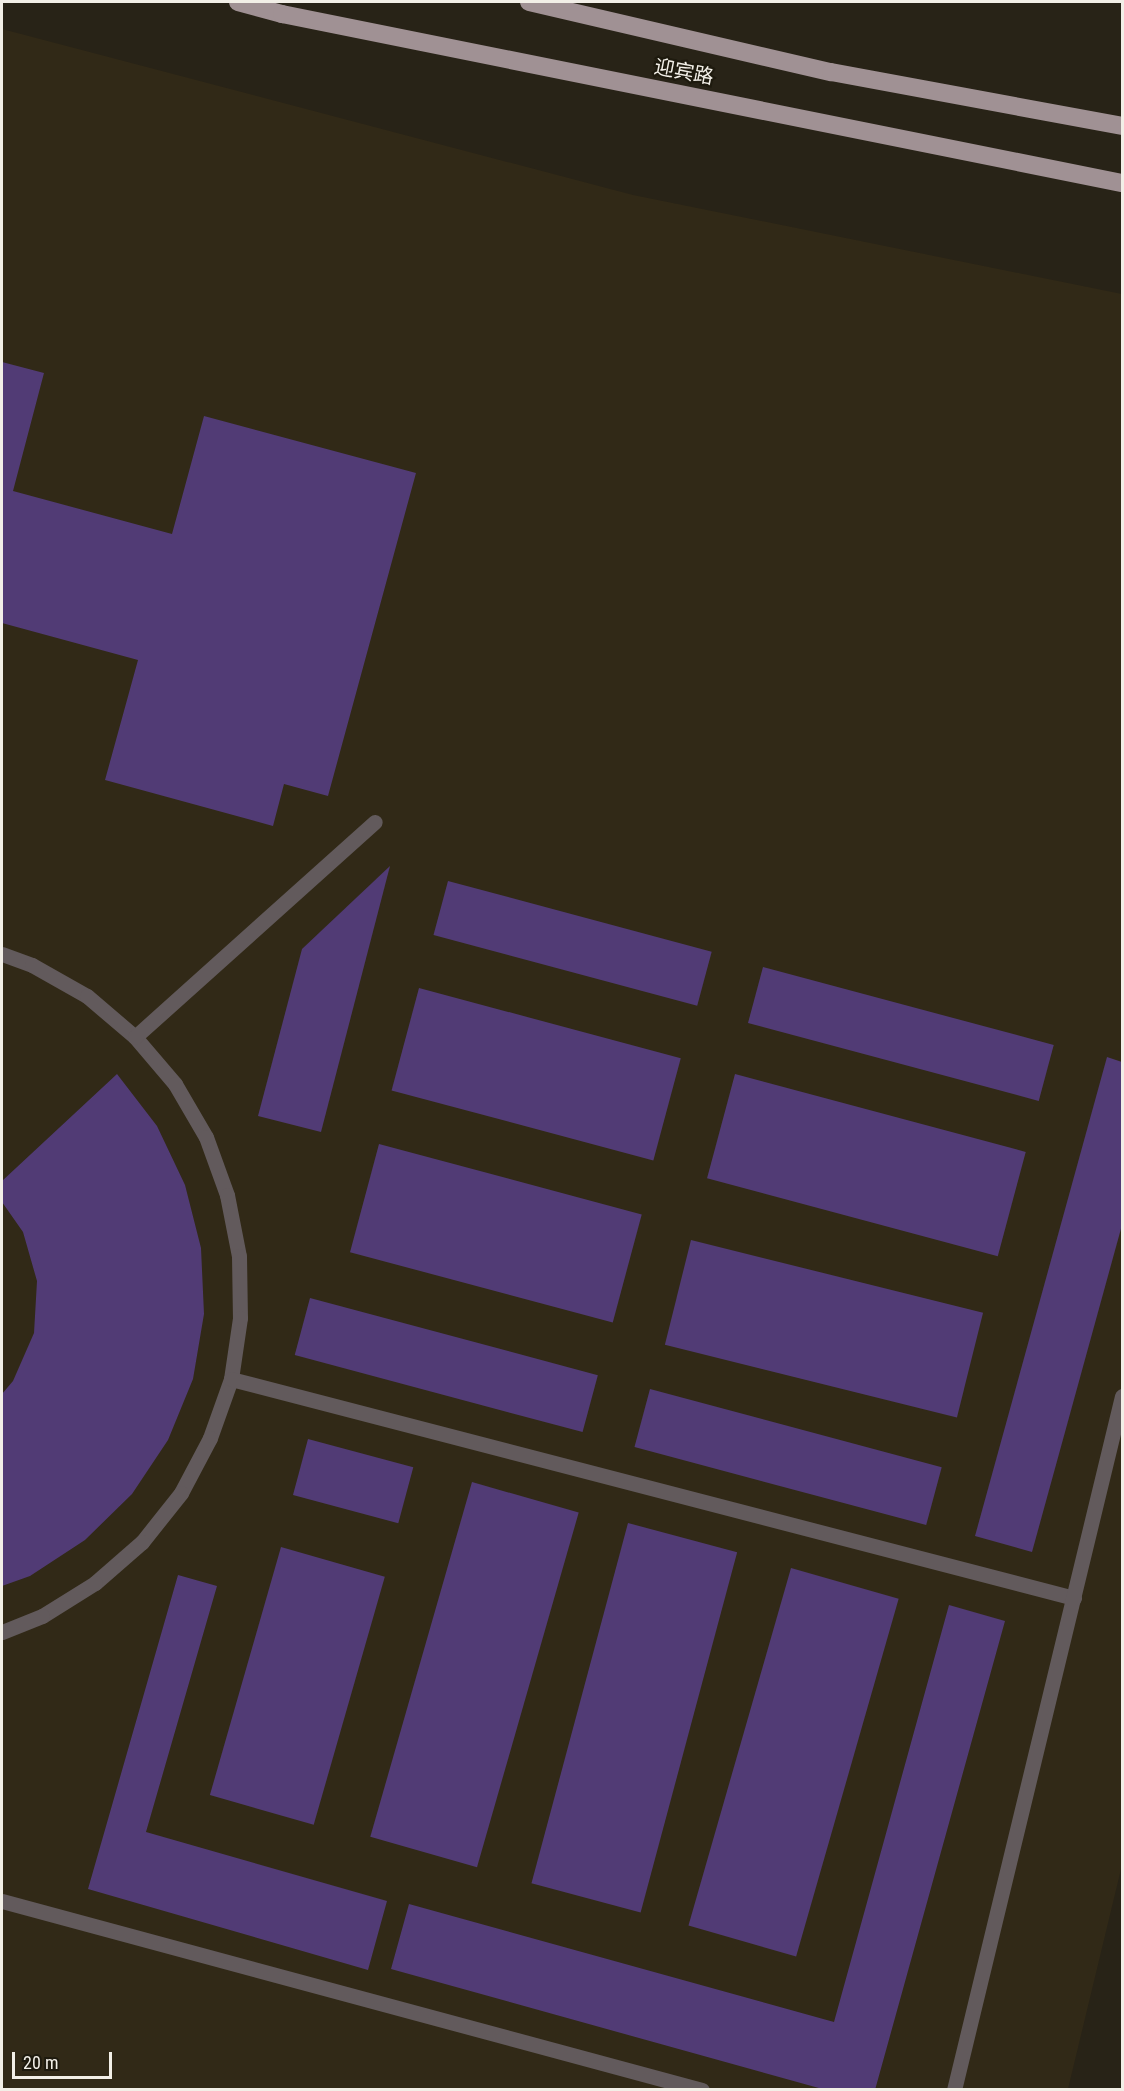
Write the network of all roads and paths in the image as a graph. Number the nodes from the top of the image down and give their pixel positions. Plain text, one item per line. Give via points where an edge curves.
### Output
1 (238, 2) edge
2 (529, 2) edge
3 (1122, 126) edge
4 (1122, 183) edge
5 (375, 822) dead end
6 (2, 954) edge
7 (135, 1037) junction
8 (231, 1379) junction
9 (1122, 1396) edge
10 (1074, 1598) junction
11 (2, 1632) edge
12 (2, 1901) edge
13 (702, 2090) edge
14 (954, 2090) edge

1 - 4 main road, 迎宾路 via 294,17
2 - 3 main road, 迎宾路 via 831,72
5 - 7 lane
6 - 7 lane via 32,965 87,996
7 - 8 lane via 174,1084 206,1137 227,1195 239,1256 240,1308
8 - 10 lane
8 - 11 lane via 210,1438 181,1493 142,1542 95,1583 42,1616
9 - 10 lane
10 - 14 lane
12 - 13 lane

